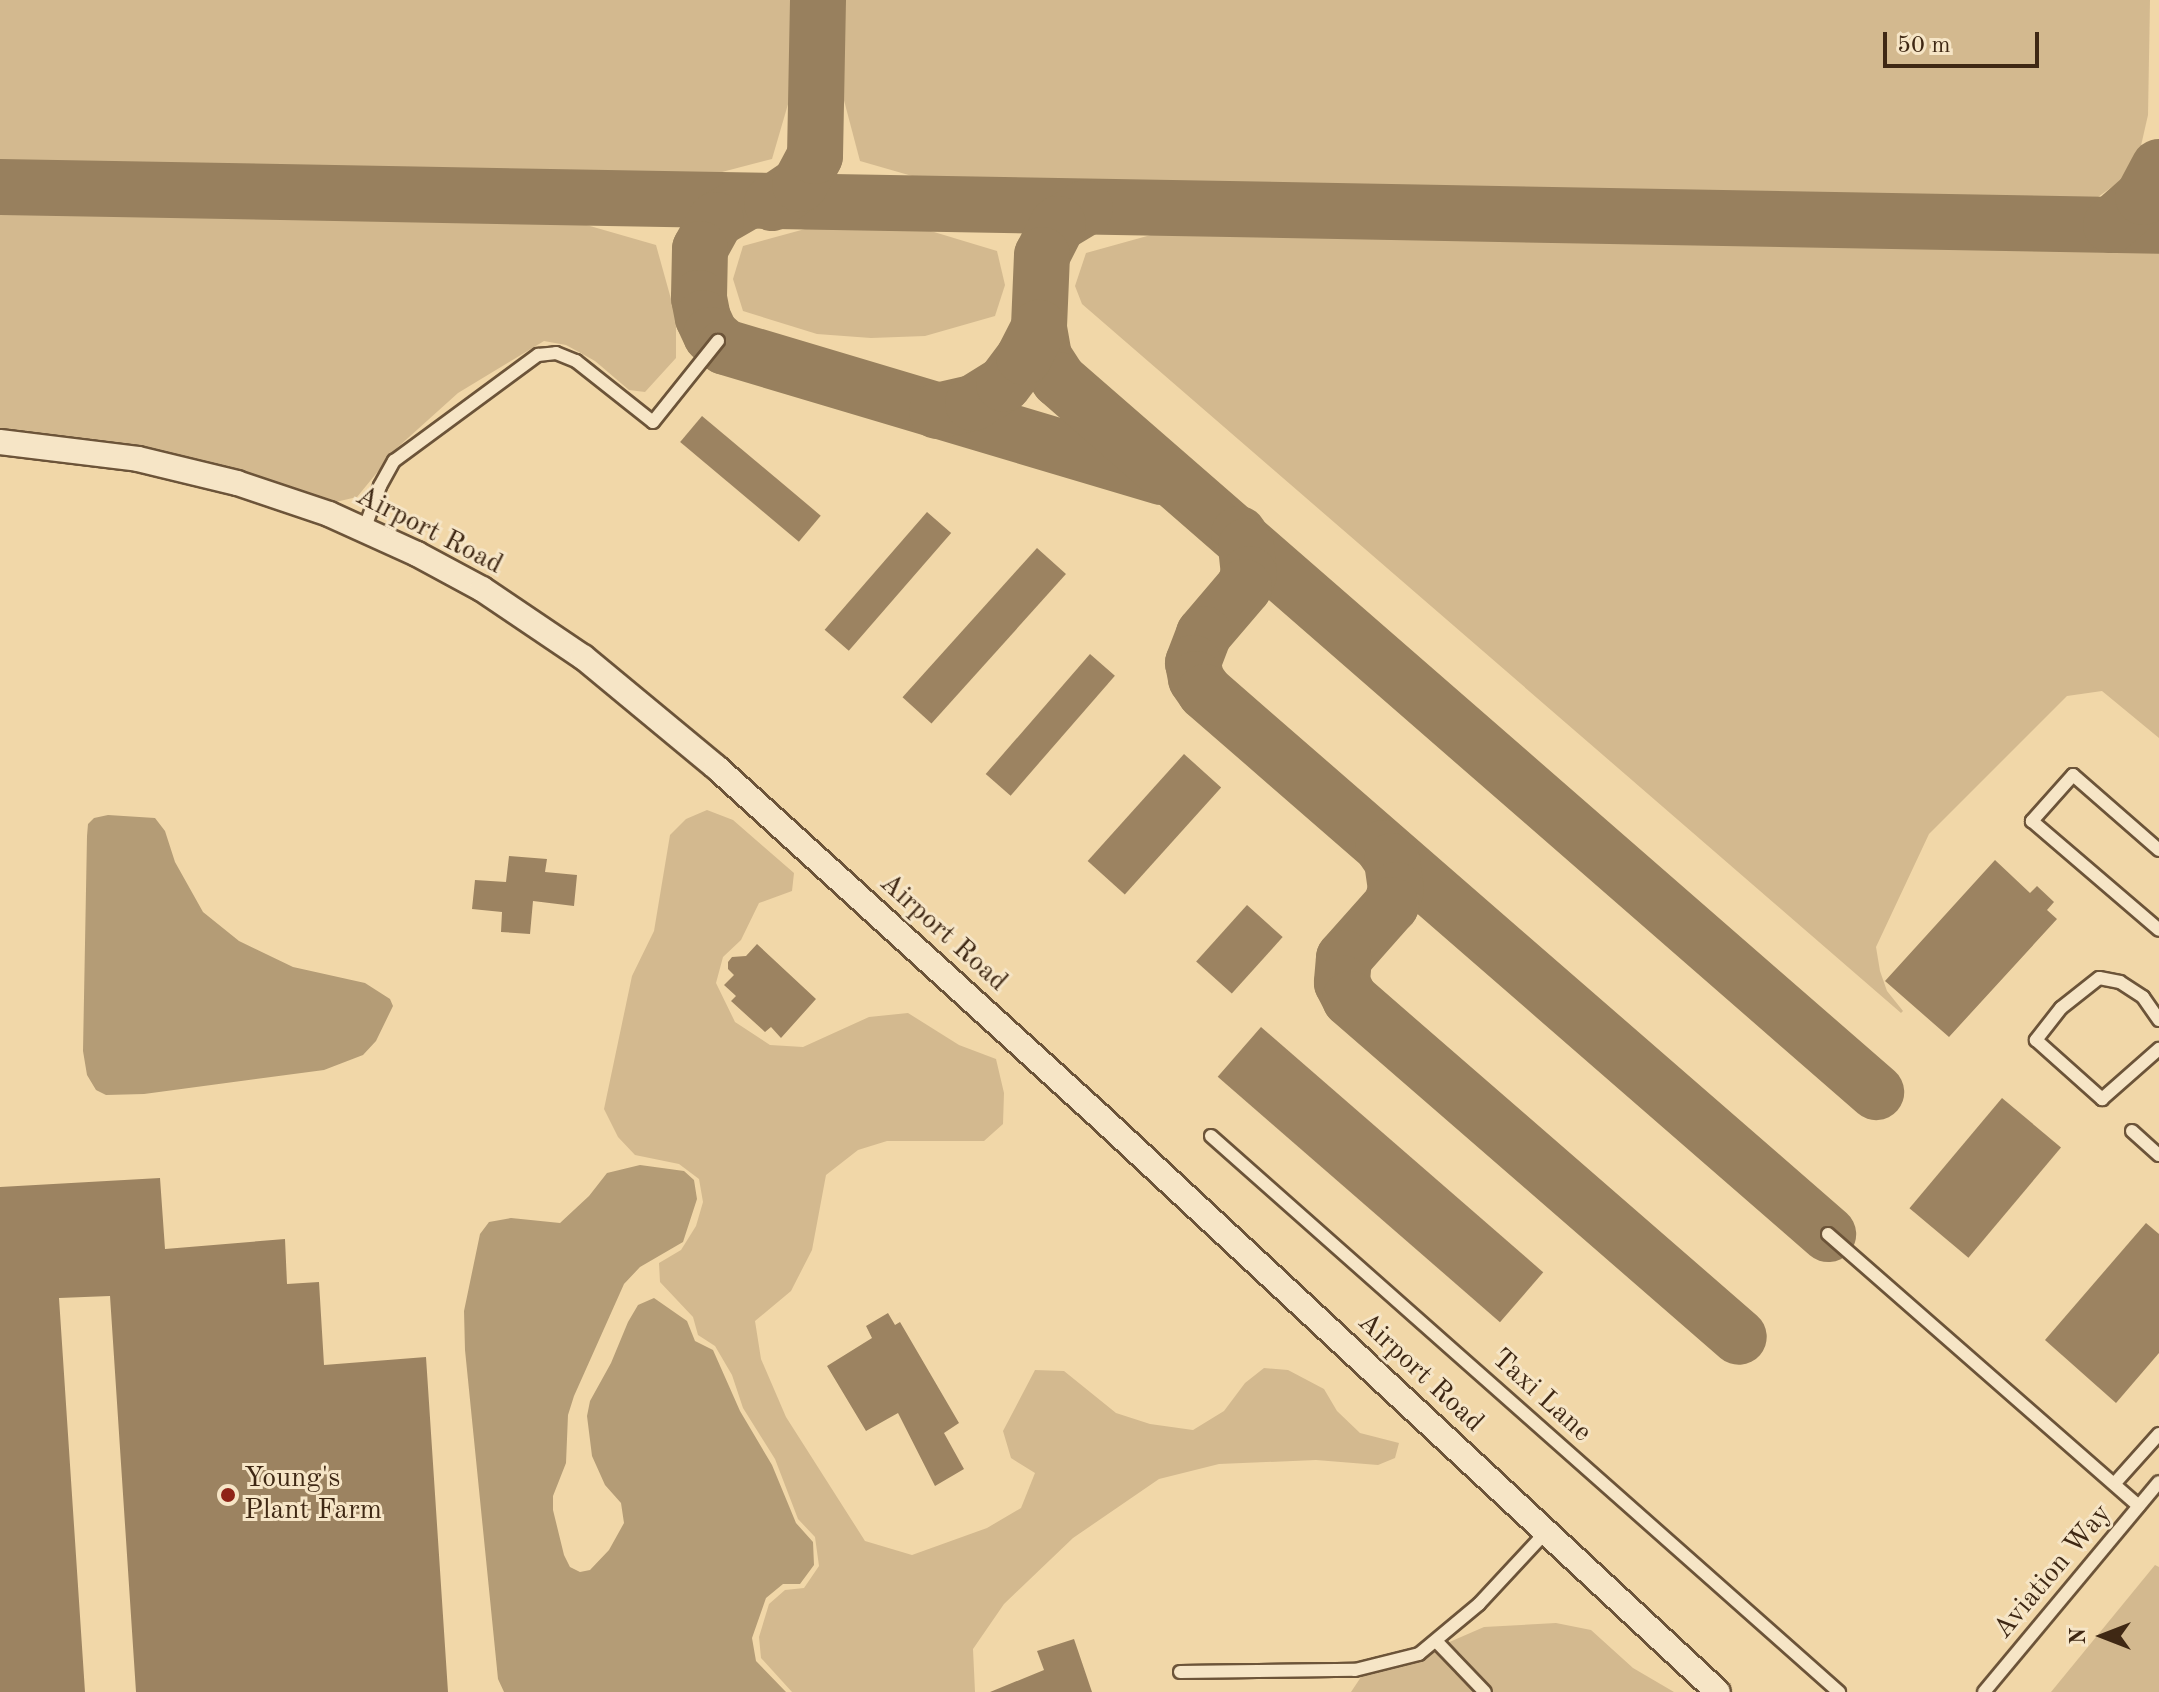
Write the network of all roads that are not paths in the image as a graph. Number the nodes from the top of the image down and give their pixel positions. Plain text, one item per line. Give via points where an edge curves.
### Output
1 (718, 341) dead end
2 (0, 442) edge
3 (364, 530) junction
4 (2159, 850) edge
5 (2159, 930) edge
6 (2159, 1020) edge
7 (2159, 1049) edge
8 (2132, 1131) dead end
9 (1211, 1136) dead end
10 (2159, 1155) edge
11 (1828, 1234) dead end
12 (2159, 1434) edge
13 (2159, 1482) edge
14 (2115, 1483) junction
15 (2139, 1506) junction
16 (1546, 1532) junction
17 (1437, 1642) junction
18 (1180, 1672) dead end
19 (1479, 1689) edge
20 (1718, 1692) edge
21 (1839, 1692) edge
22 (1984, 1692) edge

1 - 3 lane via 653,422 576,361 556,353 538,355 394,461
2 - 3 street, Airport Road via 181,469 237,483
3 - 16 street, Airport Road via 482,589 539,627 716,767
4 - 5 lane via 2073,775 2032,821
6 - 7 lane via 2143,997 2120,982 2099,978 2061,1008 2036,1040 2102,1099
8 - 10 lane
9 - 21 lane, Taxi Lane
11 - 14 lane
12 - 14 lane
13 - 15 lane, Aviation Way
14 - 15 lane
15 - 22 lane, Aviation Way
16 - 17 lane
16 - 20 street, Airport Road
17 - 18 lane via 1407,1658 1355,1670
17 - 19 lane

